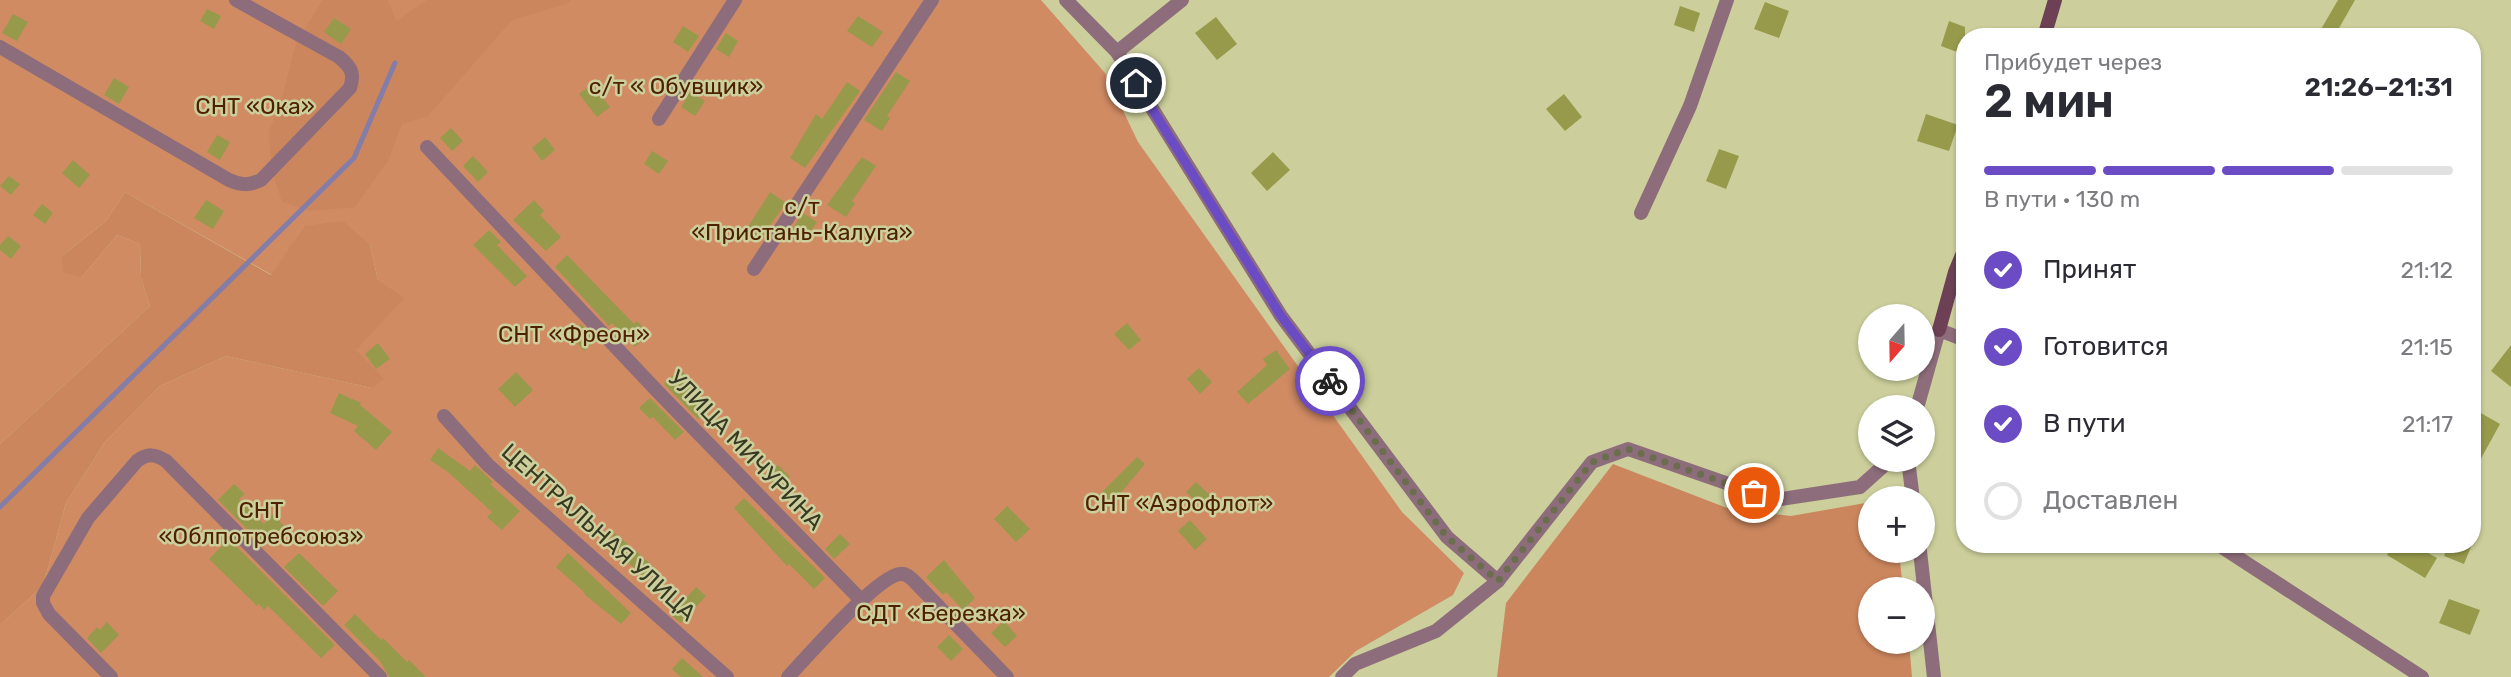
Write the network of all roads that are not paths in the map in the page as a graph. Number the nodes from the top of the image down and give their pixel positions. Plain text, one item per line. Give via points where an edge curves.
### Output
1 (236, 0) edge
2 (735, 0) edge
3 (932, 0) edge
4 (1066, 0) edge
5 (1182, 0) edge
6 (1727, 0) edge
7 (2055, 0) edge
8 (2047, 28) edge
9 (0, 47) edge
10 (1117, 52) junction
11 (659, 119) dead end
12 (427, 146) dead end
13 (1641, 213) dead end
14 (754, 269) dead end
15 (1956, 270) edge
16 (1939, 330) junction
17 (1956, 337) edge
18 (1921, 395) edge
19 (444, 416) dead end
20 (1877, 472) edge
21 (2231, 553) edge
22 (1921, 563) edge
23 (1498, 581) junction
24 (861, 600) junction
25 (111, 677) edge
26 (380, 677) edge
27 (727, 677) edge
28 (788, 677) edge
29 (1007, 677) edge
30 (1342, 677) edge
31 (1934, 677) edge
32 (2422, 677) edge

1 - 9 street via 338,57 350,66 353,78 350,88 251,185 240,185
2 - 11 street
3 - 14 street
4 - 10 street
5 - 10 street
6 - 13 street via 1690,106
7 - 8 street
10 - 23 street via 1281,316 1447,537
12 - 24 street, УЛИЦА МИЧУРИНА
15 - 16 street
16 - 17 street
16 - 18 street
19 - 27 street, ЦЕНТРАЛЬНАЯ УЛИЦА via 488,465
20 - 23 street via 1860,487 1775,500 1628,449 1592,462
21 - 32 street
22 - 31 street
23 - 30 street via 1436,631 1355,664
24 - 28 street
24 - 29 street via 891,576 907,574
25 - 26 street via 49,614 43,596 88,519 146,455 166,461

